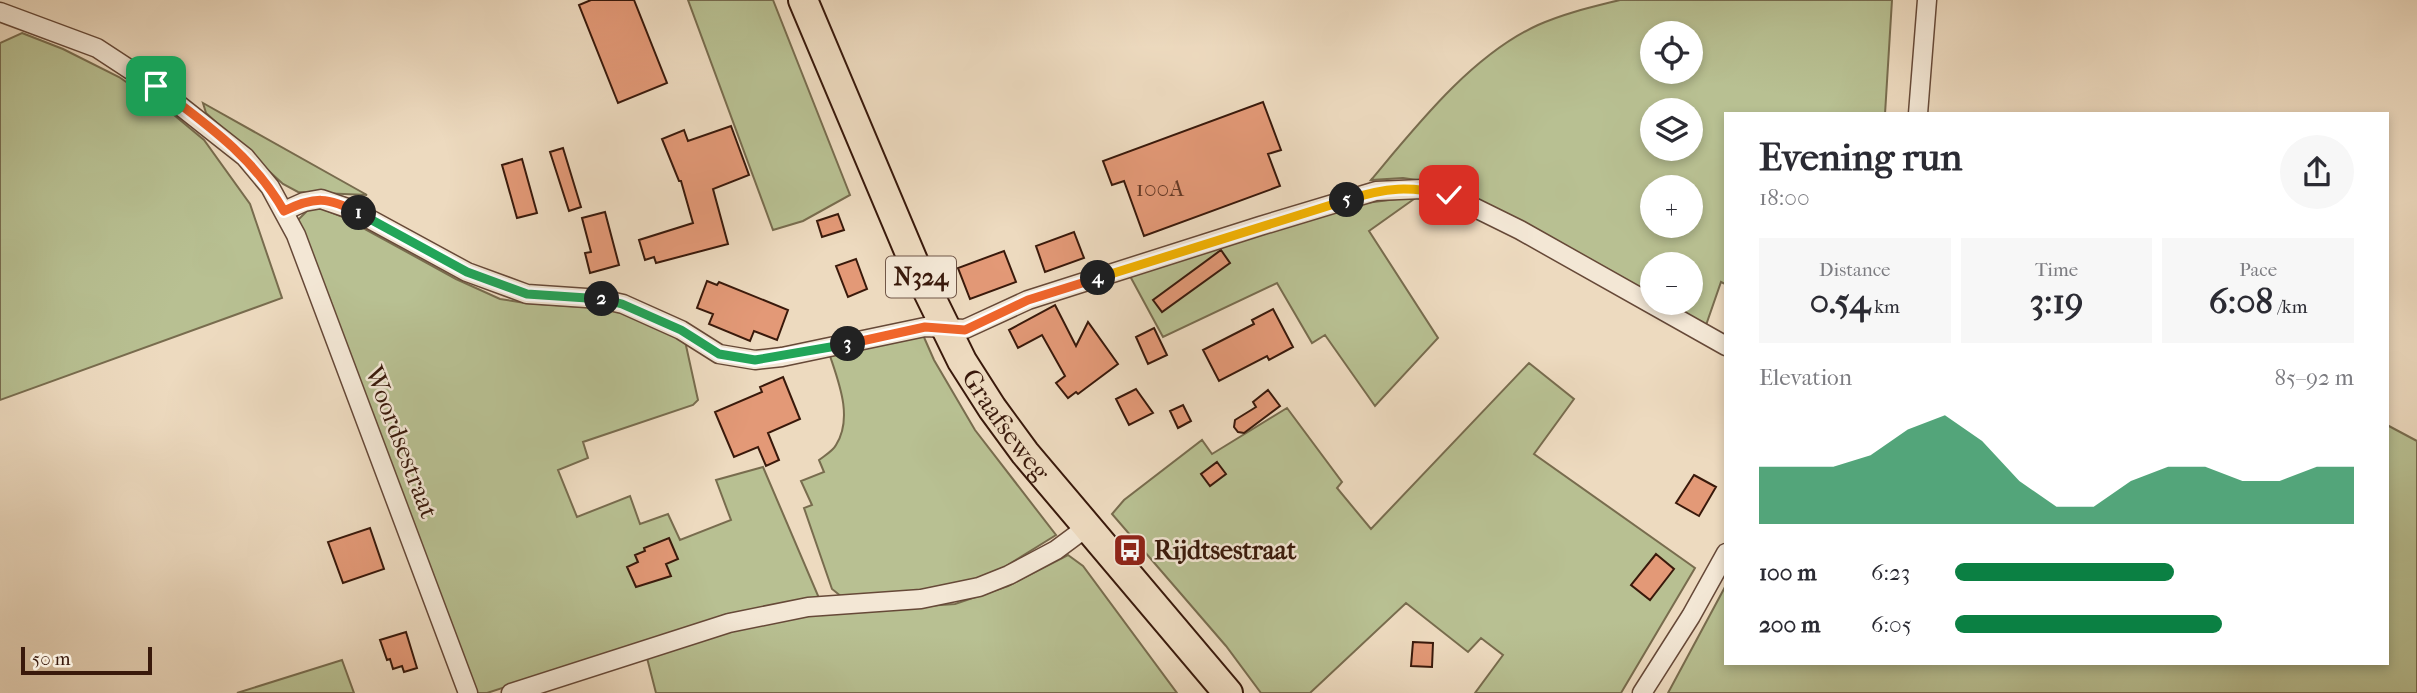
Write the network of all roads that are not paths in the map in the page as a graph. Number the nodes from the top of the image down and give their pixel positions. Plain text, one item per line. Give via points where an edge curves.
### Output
1 (803, 0) edge
2 (1927, 0) edge
3 (0, 12) edge
4 (1919, 112) edge
5 (284, 211) junction
6 (944, 328) junction
7 (1724, 345) edge
8 (1087, 527) junction
9 (1724, 557) edge
10 (468, 693) edge
11 (511, 693) edge
12 (1228, 693) edge
13 (1642, 693) edge

1 - 6 main road, Graafseweg / N324
2 - 4 street
3 - 5 street, Woordsestraat via 97,48 156,86 245,157
5 - 6 street via 321,199 352,210 467,272 527,294 622,304 681,330 719,354 755,360 782,357 925,327
5 - 10 street, Woordsestraat
6 - 7 street via 965,330 1028,300 1376,191 1422,189 1449,195 1520,230
6 - 8 main road, Graafseweg / N324 via 992,408
8 - 11 street via 1056,550 979,587 920,599 808,607 729,623
8 - 12 main road, Graafseweg / N324
9 - 13 street

